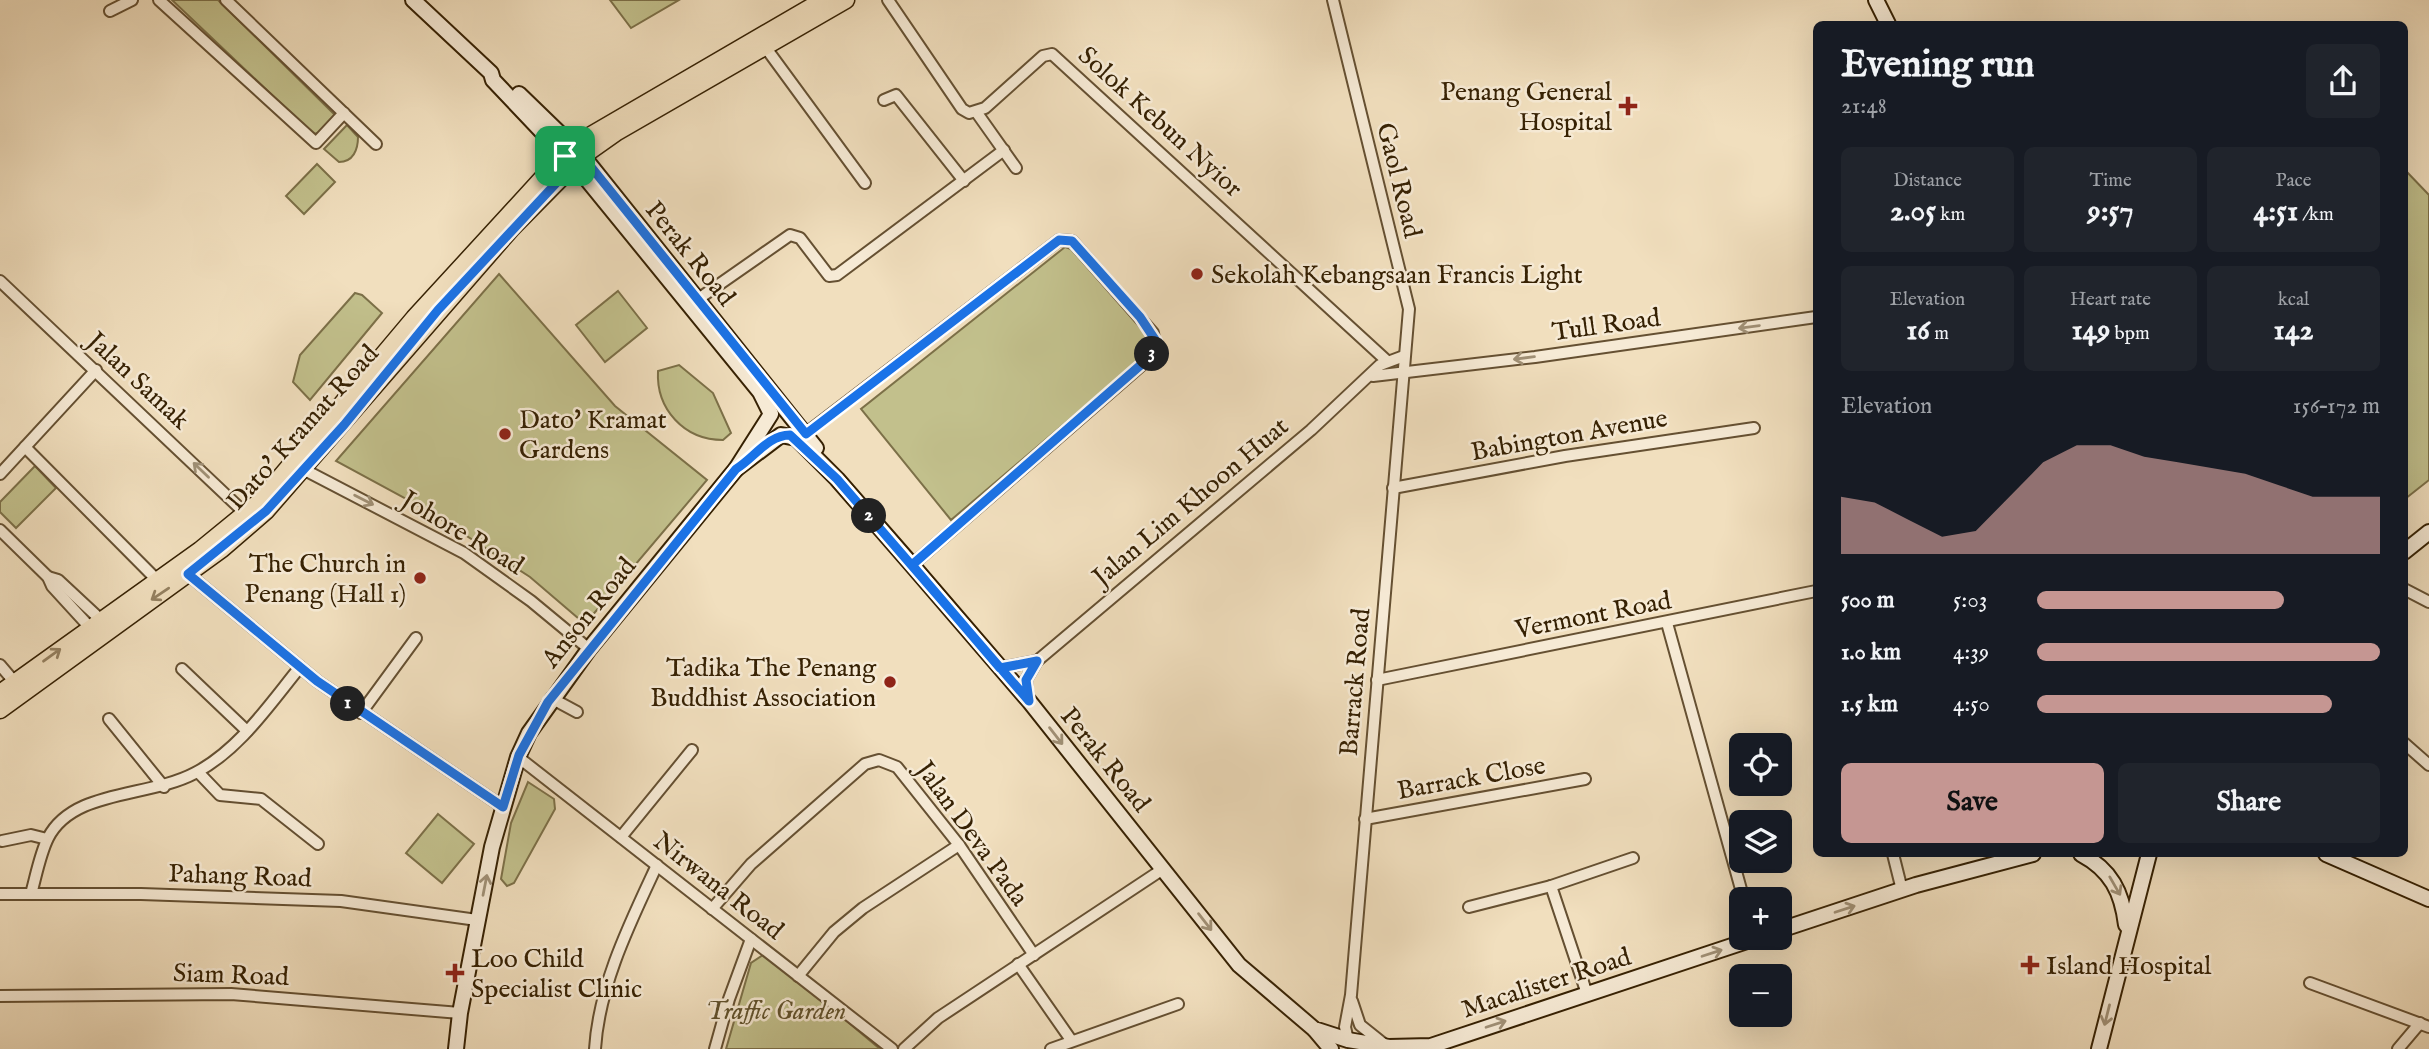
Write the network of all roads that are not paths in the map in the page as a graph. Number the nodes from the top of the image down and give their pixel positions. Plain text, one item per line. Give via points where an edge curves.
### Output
1 (132, 0) edge
2 (159, 0) edge
3 (226, 0) edge
4 (413, 0) edge
5 (822, 0) edge
6 (846, 0) edge
7 (888, 0) edge
8 (1333, 0) edge
9 (1876, 0) edge
10 (110, 11) dead end
11 (1886, 21) edge
12 (763, 44) junction
13 (884, 100) dead end
14 (344, 113) junction
15 (977, 113) junction
16 (376, 144) dead end
17 (1004, 150) junction
18 (574, 156) junction
19 (1016, 168) dead end
20 (964, 181) junction
21 (865, 183) dead end
22 (0, 281) edge
23 (693, 307) junction
24 (1813, 317) edge
25 (1405, 356) junction
26 (1387, 360) junction
27 (96, 370) junction
28 (1402, 373) junction
29 (1373, 376) junction
30 (1754, 428) dead end
31 (806, 434) junction
32 (25, 447) junction
33 (298, 467) junction
34 (736, 469) junction
35 (0, 474) edge
36 (837, 479) junction
37 (1393, 488) junction
38 (246, 514) junction
39 (0, 530) edge
40 (2429, 532) edge
41 (2408, 548) edge
42 (912, 565) junction
43 (188, 574) junction
44 (156, 579) junction
45 (2408, 591) edge
46 (1813, 592) edge
47 (2429, 602) edge
48 (1667, 624) junction
49 (97, 629) junction
50 (416, 638) dead end
51 (589, 649) junction
52 (1037, 661) junction
53 (0, 665) edge
54 (300, 667) junction
55 (182, 668) dead end
56 (1000, 668) junction
57 (1377, 680) junction
58 (33, 685) junction
59 (7, 688) edge
60 (551, 698) junction
61 (1029, 701) junction
62 (0, 710) edge
63 (577, 712) dead end
64 (361, 713) junction
65 (109, 719) dead end
66 (247, 731) junction
67 (2408, 747) edge
68 (692, 750) dead end
69 (518, 757) junction
70 (2429, 765) edge
71 (198, 772) junction
72 (1585, 779) dead end
73 (164, 787) junction
74 (503, 807) junction
75 (1365, 819) junction
76 (621, 837) junction
77 (47, 839) junction
78 (2, 841) edge
79 (314, 841) dead end
80 (959, 845) junction
81 (1894, 857) edge
82 (2022, 857) edge
83 (2086, 857) edge
84 (2148, 857) edge
85 (2333, 857) edge
86 (1633, 858) dead end
87 (657, 865) junction
88 (1163, 869) junction
89 (1551, 886) junction
90 (1740, 887) edge
91 (1902, 890) junction
92 (0, 894) edge
93 (31, 894) junction
94 (2429, 898) edge
95 (1469, 906) dead end
96 (712, 909) junction
97 (477, 920) junction
98 (1792, 926) edge
99 (2127, 932) junction
100 (751, 939) junction
101 (1729, 947) edge
102 (1034, 955) junction
103 (1018, 964) junction
104 (798, 976) junction
105 (2310, 983) dead end
106 (1587, 994) junction
107 (1351, 995) junction
108 (0, 996) edge
109 (1178, 1004) dead end
110 (460, 1013) junction
111 (2424, 1025) edge
112 (1314, 1029) junction
113 (1071, 1040) junction
114 (1350, 1045) edge
115 (1389, 1047) junction
116 (1427, 1047) edge
117 (456, 1049) edge
118 (595, 1049) edge
119 (715, 1049) edge
120 (892, 1049) edge
121 (904, 1049) edge
122 (1051, 1049) edge
123 (1331, 1049) edge
124 (2099, 1049) edge
125 (2398, 1049) edge

1 - 10 street
2 - 14 street via 316,143
3 - 14 street
4 - 18 main road, Perak Road via 491,73 499,74
5 - 12 main road
6 - 12 main road
7 - 15 street via 962,109
8 - 25 street, Gaol Road via 1381,206 1408,299
9 - 11 main road
12 - 18 main road, Dato' Kramat Road
12 - 21 street
13 - 20 street via 896,95
14 - 16 street
15 - 17 street
15 - 26 street, Solok Kebun Nyior via 1043,56 1052,54
17 - 19 street
17 - 20 street
18 - 23 main road, Perak Road
18 - 33 main road, Dato' Kramat Road
20 - 23 street via 837,275 829,276 800,238 790,234
22 - 27 street, Jalan Samak
23 - 31 main road, Perak Road
23 - 34 main road, Perak Road via 770,408 768,422
24 -> 28 street, Tull Road
25 - 26 street
25 - 28 street, Gaol Road
26 - 29 street, Jalan Lim Khoon Huat
27 - 32 street
38 -> 27 street, Jalan Samak
28 - 29 street
28 - 37 street, Barrack Road
29 - 52 street, Jalan Lim Khoon Huat
30 - 37 street, Babington Avenue
31 - 36 main road, Perak Road
31 - 42 street via 1051,244 1064,239 1072,241 1153,333 1156,349 1143,364
32 - 35 street
32 - 44 street
33 - 38 main road, Dato' Kramat Road
33 - 43 main road, Dato' Kramat Road via 266,511
33 -> 51 street, Johore Road via 464,553
34 - 36 main road, Perak Road via 771,440 790,435
34 - 51 main road, Anson Road
36 - 42 main road, Perak Road
37 - 57 street, Barrack Road
38 - 44 main road, Dato' Kramat Road
39 - 49 street
40 - 41 main road
42 - 56 main road, Perak Road
43 -> 49 main road, Dato' Kramat Road
43 - 54 street
44 - 49 main road, Dato' Kramat Road
45 - 47 street
46 - 48 street, Vermont Road
48 - 57 street, Vermont Road
48 - 90 street
49 - 58 main road, Dato' Kramat Road
59 -> 49 main road, Dato' Kramat Road
50 - 64 street
51 - 60 main road, Anson Road
52 - 56 street, Jalan Lim Khoon Huat
52 - 61 street via 1026,680
53 - 59 street
54 - 64 street
54 - 66 street
55 - 66 street
56 - 61 main road, Perak Road
57 - 75 street, Barrack Road
58 - 59 street
58 - 62 main road, Dato' Kramat Road
60 - 63 street
60 - 69 main road, Anson Road
61 -> 88 main road, Perak Road
64 - 74 street
65 - 73 street
66 - 71 street
67 - 70 street
68 - 76 street
69 - 74 main road, Anson Road
69 - 76 street, Nirwana Road
71 - 73 street
71 - 79 street via 220,794 261,799
72 - 75 street, Barrack Close
73 - 77 street via 79,806 65,814
97 -> 74 main road, Anson Road
75 - 107 street, Barrack Road
76 - 87 street, Nirwana Road
77 - 78 street via 31,835
77 - 93 street
80 - 96 street, Jalan Deva Pada via 897,767 872,759 751,864
80 - 102 street, Jalan Deva Pada
80 - 104 street via 844,924
81 - 91 street
82 - 91 main road
83 -> 99 main road via 2118,888
84 - 99 main road
85 - 94 main road
86 - 89 street
87 - 96 street, Nirwana Road
87 - 118 street via 614,968 597,1025
88 - 102 street
88 -> 112 main road, Perak Road via 1239,965
89 - 95 street
89 - 106 street
98 -> 91 main road
92 - 93 street, Pahang Road
93 - 97 street, Pahang Road via 341,901
96 - 100 street, Nirwana Road
97 - 110 main road, Anson Road
99 -> 124 main road
100 - 104 street, Nirwana Road
100 - 119 street
106 -> 101 main road, Macalister Road
102 - 103 street
103 - 113 street
103 - 121 street via 938,1018
104 - 120 street, Nirwana Road
105 - 111 street
116 -> 106 main road, Macalister Road
107 - 114 street, Barrack Road via 1345,1027
107 - 115 street, Barrack Road via 1360,1025
108 - 110 street, Siam Road via 243,994
109 - 113 street
110 - 117 main road, Anson Road
111 - 125 street
112 - 114 main road, Perak Road
112 - 123 main road
113 - 122 street
114 - 115 main road, Macalister Road
115 - 116 main road, Macalister Road

